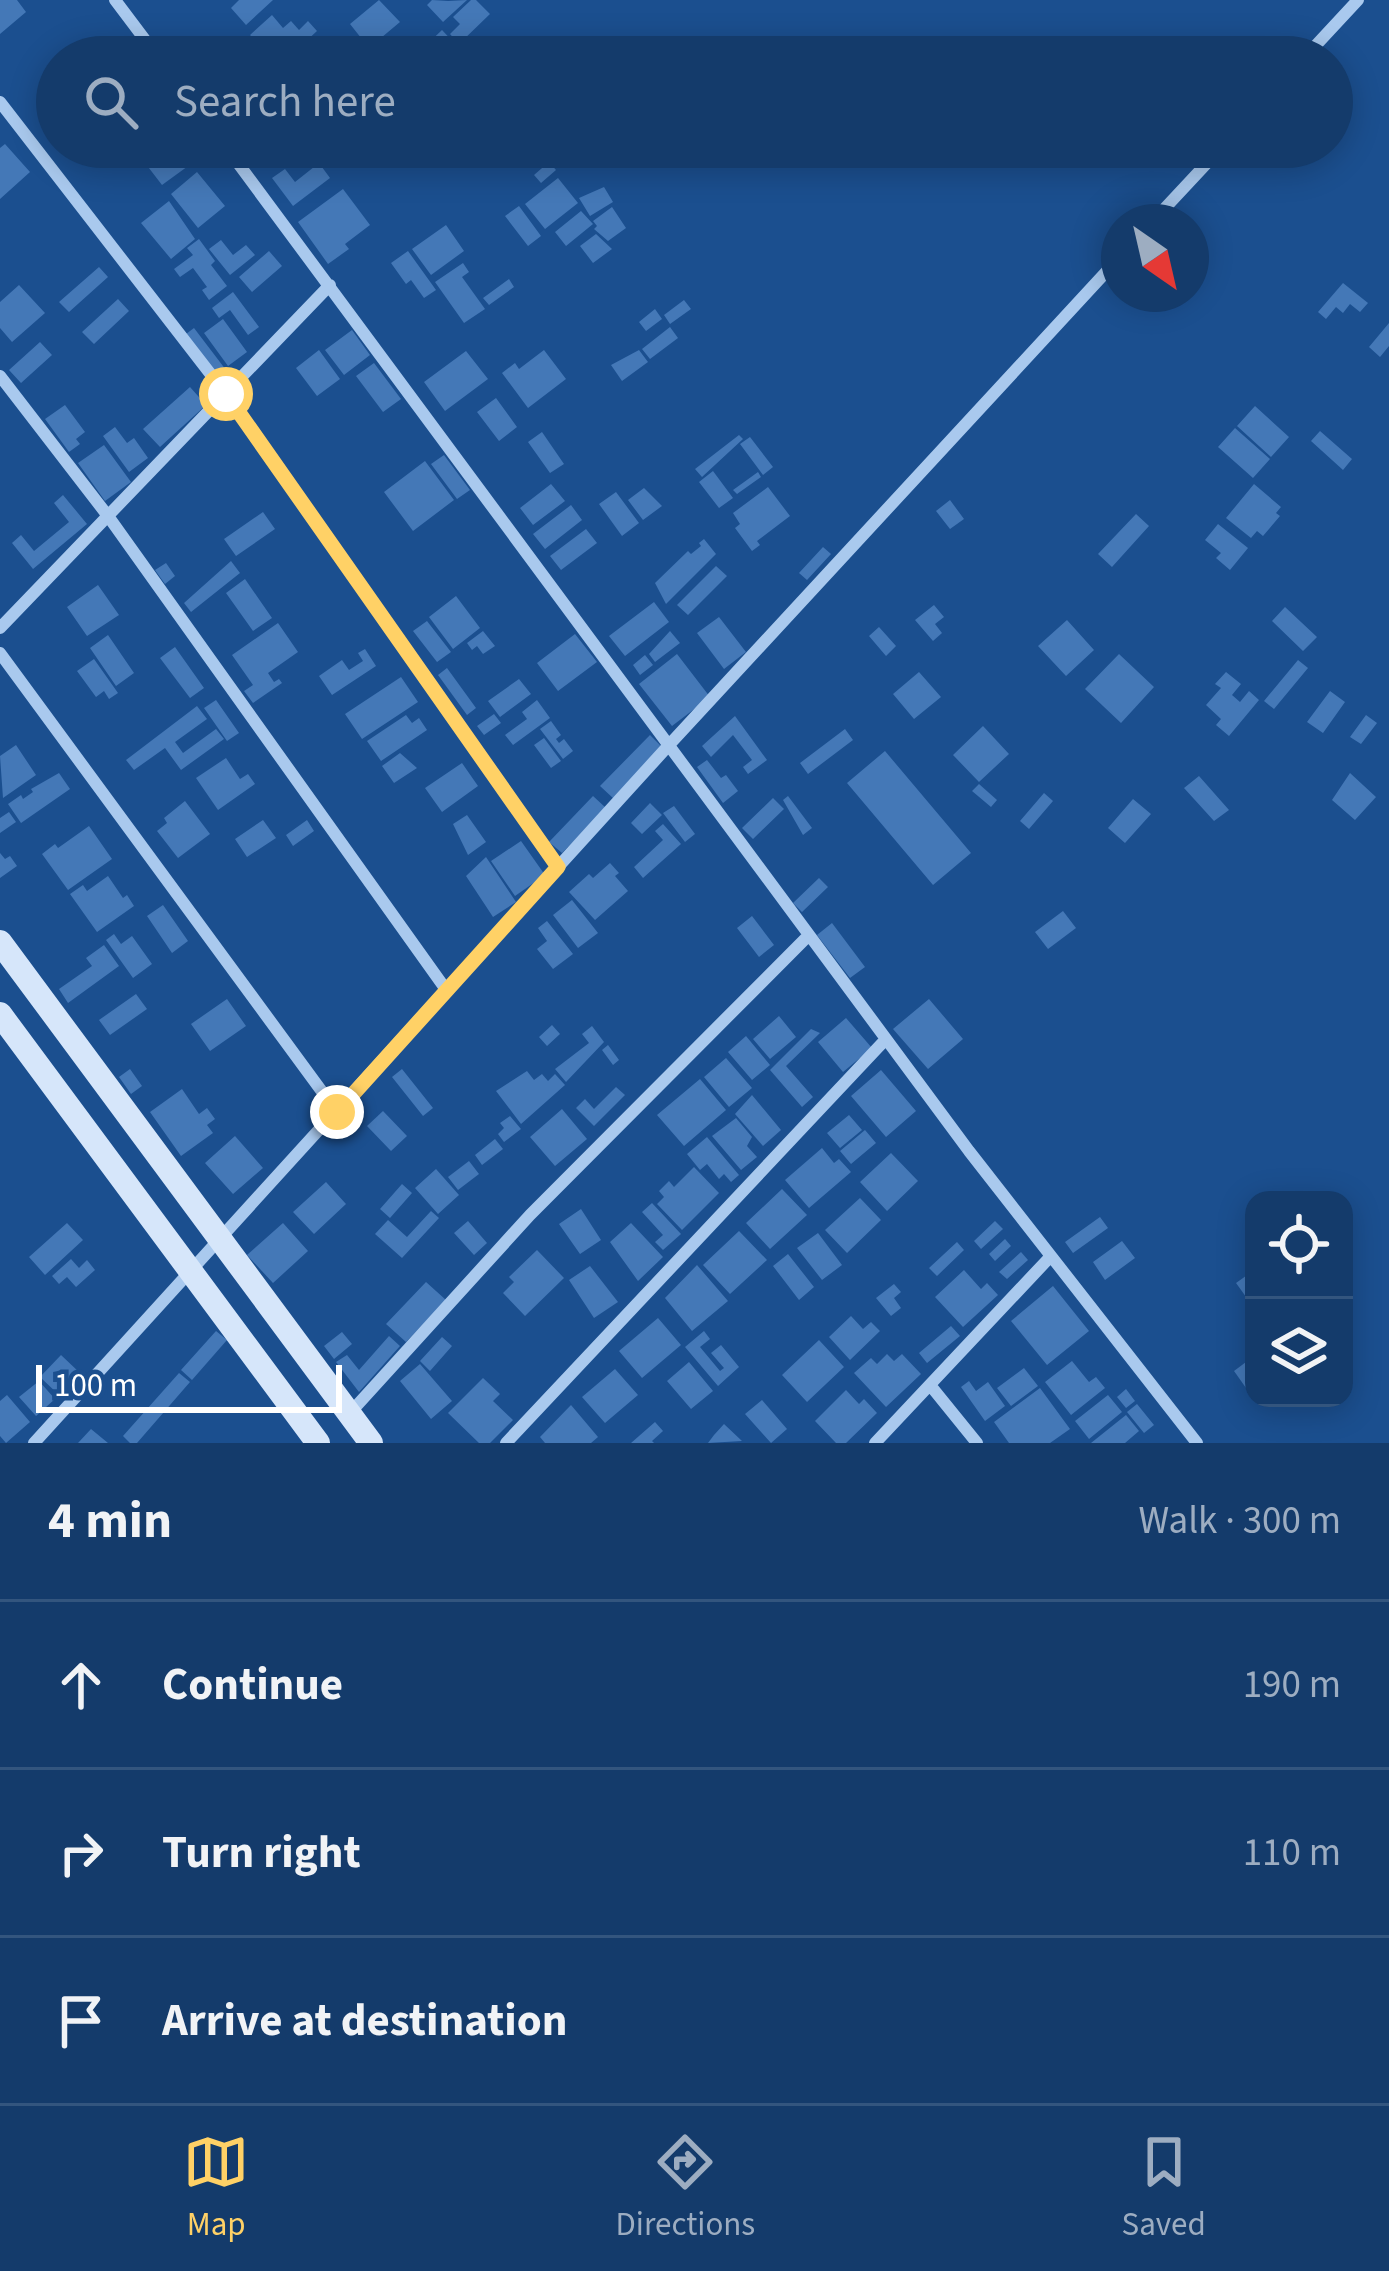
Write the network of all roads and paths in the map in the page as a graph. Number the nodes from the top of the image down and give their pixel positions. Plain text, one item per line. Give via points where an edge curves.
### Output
1 (115, 0) edge
2 (1358, 0) edge
3 (142, 36) edge
4 (1325, 36) edge
5 (0, 103) edge
6 (36, 149) edge
7 (50, 168) edge
8 (242, 168) edge
9 (1203, 168) edge
10 (1170, 204) edge
11 (1101, 277) edge
12 (330, 285) junction
13 (0, 376) edge
14 (226, 394) junction
15 (107, 516) junction
16 (0, 628) edge
17 (0, 653) edge
18 (669, 745) junction
19 (558, 867) junction
20 (809, 935) junction
21 (0, 942) edge
22 (447, 991) junction
23 (0, 1014) edge
24 (886, 1039) junction
25 (337, 1112) junction
26 (221, 1240) junction
27 (1052, 1256) junction
28 (192, 1272) junction
29 (930, 1385) junction
30 (350, 1414) junction
31 (34, 1443) edge
32 (318, 1443) edge
33 (371, 1443) edge
34 (506, 1443) edge
35 (875, 1443) edge
36 (976, 1443) edge
37 (1197, 1443) edge

1 - 3 street
2 - 4 street
5 - 6 street
7 - 14 street
8 - 12 street
9 - 10 street
11 - 18 street
12 - 14 street
12 - 18 street
13 - 15 street
14 - 15 street
14 - 19 street
15 - 16 street
15 - 22 street
17 - 25 street
18 - 19 street
18 - 20 street
19 - 22 street
20 - 24 street
20 - 30 street via 530,1215
21 - 26 main road
22 - 25 street
23 - 28 main road
24 - 27 street
24 - 34 street
25 - 26 street
26 - 28 street
26 - 30 main road
27 - 29 street
27 - 37 street
28 - 31 street
28 - 32 main road
29 - 35 street
29 - 36 street
30 - 33 main road

